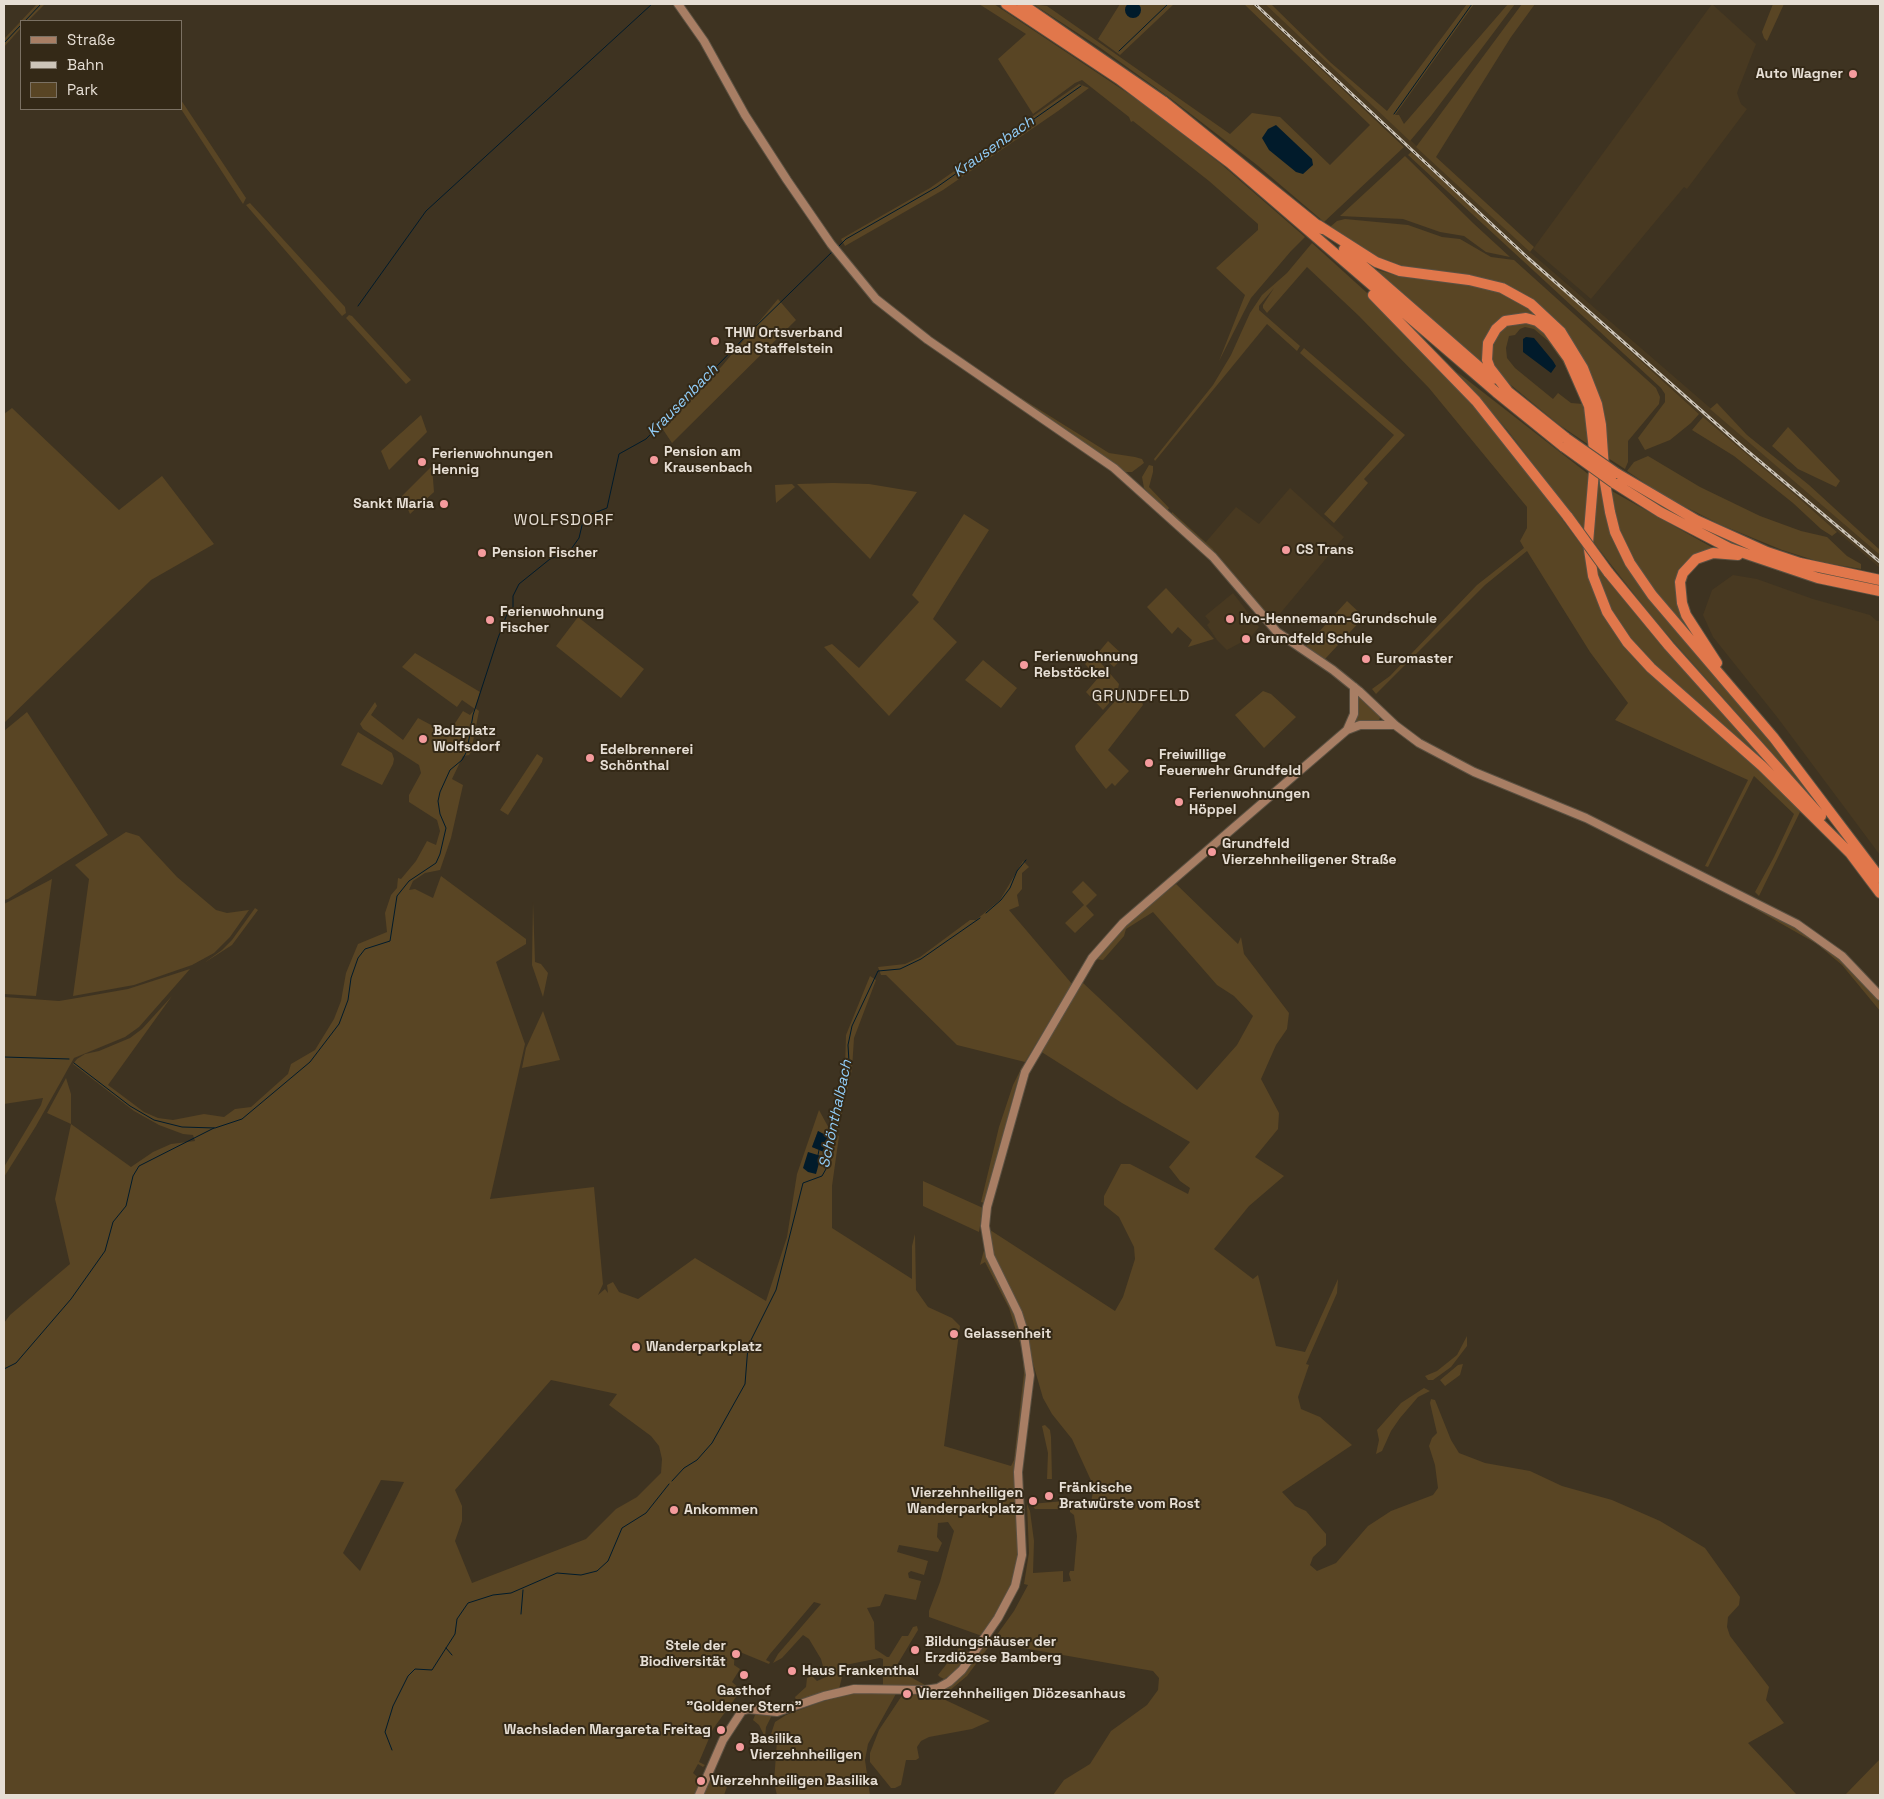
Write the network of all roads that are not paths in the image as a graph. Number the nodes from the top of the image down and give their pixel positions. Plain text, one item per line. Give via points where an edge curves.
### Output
1 (678, 4) edge
2 (1006, 4) edge
3 (1022, 4) edge
4 (1318, 225) junction
5 (1345, 262) junction
6 (1510, 394) junction
7 (1565, 442) junction
8 (1615, 478) junction
9 (1754, 557) junction
10 (1880, 580) edge
11 (1880, 591) edge
12 (1354, 687) junction
13 (1743, 701) junction
14 (1396, 725) junction
15 (1348, 730) junction
16 (1854, 857) junction
17 (1880, 878) edge
18 (1880, 893) edge
19 (1880, 996) edge
20 (699, 1795) edge

1 - 12 main road via 704,41 744,115 787,180 831,244 876,299 928,340 1107,464 1213,557 1278,632
2 - 5 highway via 1099,65 1178,123 1230,163
3 - 4 highway via 1163,101
4 - 6 highway
4 - 13 highway via 1376,262 1400,272 1469,280 1502,288 1531,304 1562,332 1583,368 1596,404 1601,425 1607,498 1622,549 1652,595
5 - 7 highway via 1496,392
5 - 16 highway, bridge via 1366,288 1476,401 1669,646
6 - 7 highway
6 - 16 highway via 1490,368 1488,343 1492,333 1505,321 1526,318 1538,321 1568,358 1585,392 1590,412 1595,459 1588,543 1593,576 1607,612 1627,642 1651,668 1762,766
7 - 8 highway, bridge
8 - 9 highway via 1694,530
8 - 10 highway via 1760,549 1800,563
9 - 11 highway via 1818,578
9 - 13 highway via 1728,553 1704,555 1689,564 1680,582 1680,598 1686,615
12 - 14 main road
12 - 15 main road via 1354,714
13 - 17 highway
14 - 15 main road via 1360,725
14 - 19 main road via 1474,772 1586,818 1797,924 1842,956
15 - 20 main road via 1123,923 1092,958 1036,1052 1020,1087 985,1220 986,1244 1018,1313 1029,1364 1018,1472 1022,1555 1010,1599 962,1670 938,1688 854,1689 777,1712 742,1711 723,1740
16 - 18 highway

